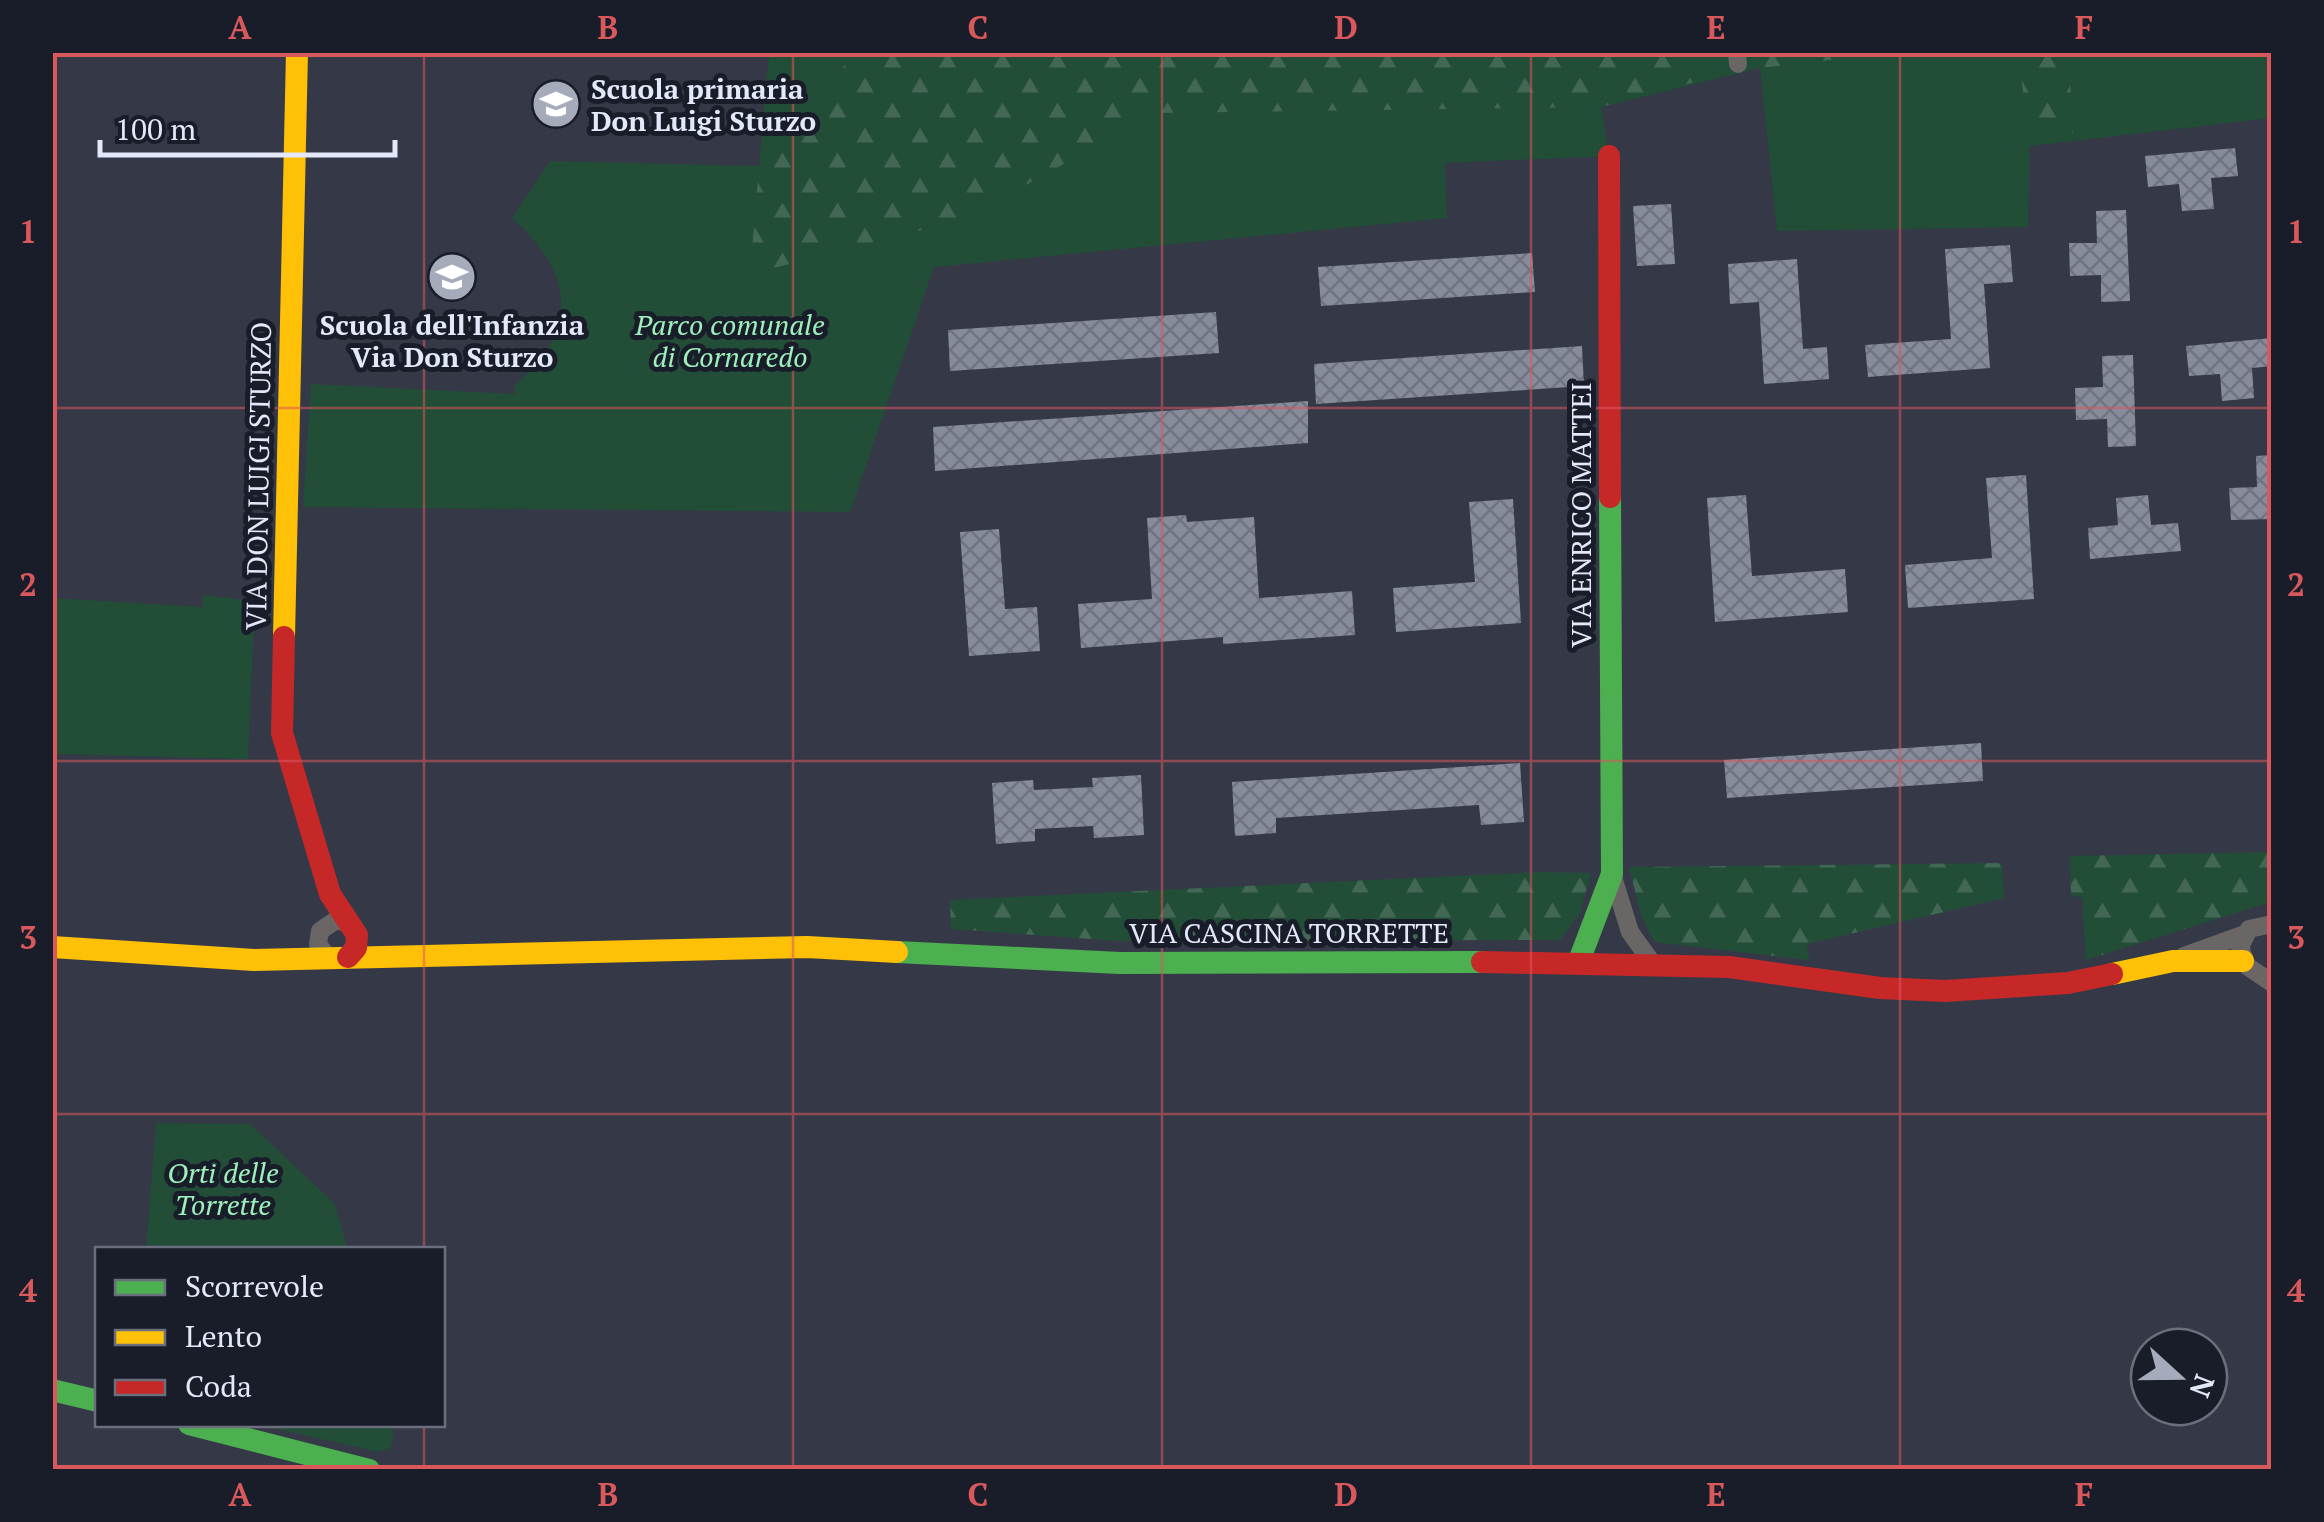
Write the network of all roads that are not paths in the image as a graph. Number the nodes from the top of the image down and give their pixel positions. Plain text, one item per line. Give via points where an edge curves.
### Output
1 (297, 52) edge
2 (1609, 156) dead end
3 (1612, 874) junction
4 (330, 894) junction
5 (2271, 923) edge
6 (353, 929) junction
7 (321, 931) junction
8 (2245, 934) junction
9 (52, 947) edge
10 (400, 956) junction
11 (338, 958) junction
12 (285, 960) junction
13 (1579, 961) junction
14 (2173, 961) junction
15 (1652, 964) junction
16 (2261, 972) edge
17 (52, 1390) edge
18 (95, 1400) edge
19 (201, 1427) edge
20 (369, 1470) edge

1 - 4 street, VIA DON LUIGI STURZO via 282,733
2 - 3 street, VIA ENRICO MATTEI
3 - 13 street, VIA ENRICO MATTEI
3 - 15 street, VIA ENRICO MATTEI via 1630,932
4 - 6 street, VIA DON LUIGI STURZO
4 - 7 street, VIA DON LUIGI STURZO
5 - 8 street, VIA CASCINA TORRETTE
6 - 7 street via 336,920
6 - 10 street, VIA CASCINA TORRETTE
6 - 11 street via 356,948
7 - 11 street via 320,950
7 - 12 street
8 - 14 street, VIA CASCINA TORRETTE
8 - 16 street via 2240,947
9 - 12 street, VIA CASCINA TORRETTE
10 - 11 street, VIA CASCINA TORRETTE
10 - 13 street, VIA CASCINA TORRETTE via 862,948 1120,962
11 - 12 street, VIA CASCINA TORRETTE
13 - 15 street, VIA CASCINA TORRETTE
14 - 15 street, VIA CASCINA TORRETTE via 2068,984 1945,990
14 - 16 street, VIA CASCINA TORRETTE
17 - 18 street
19 - 20 street

